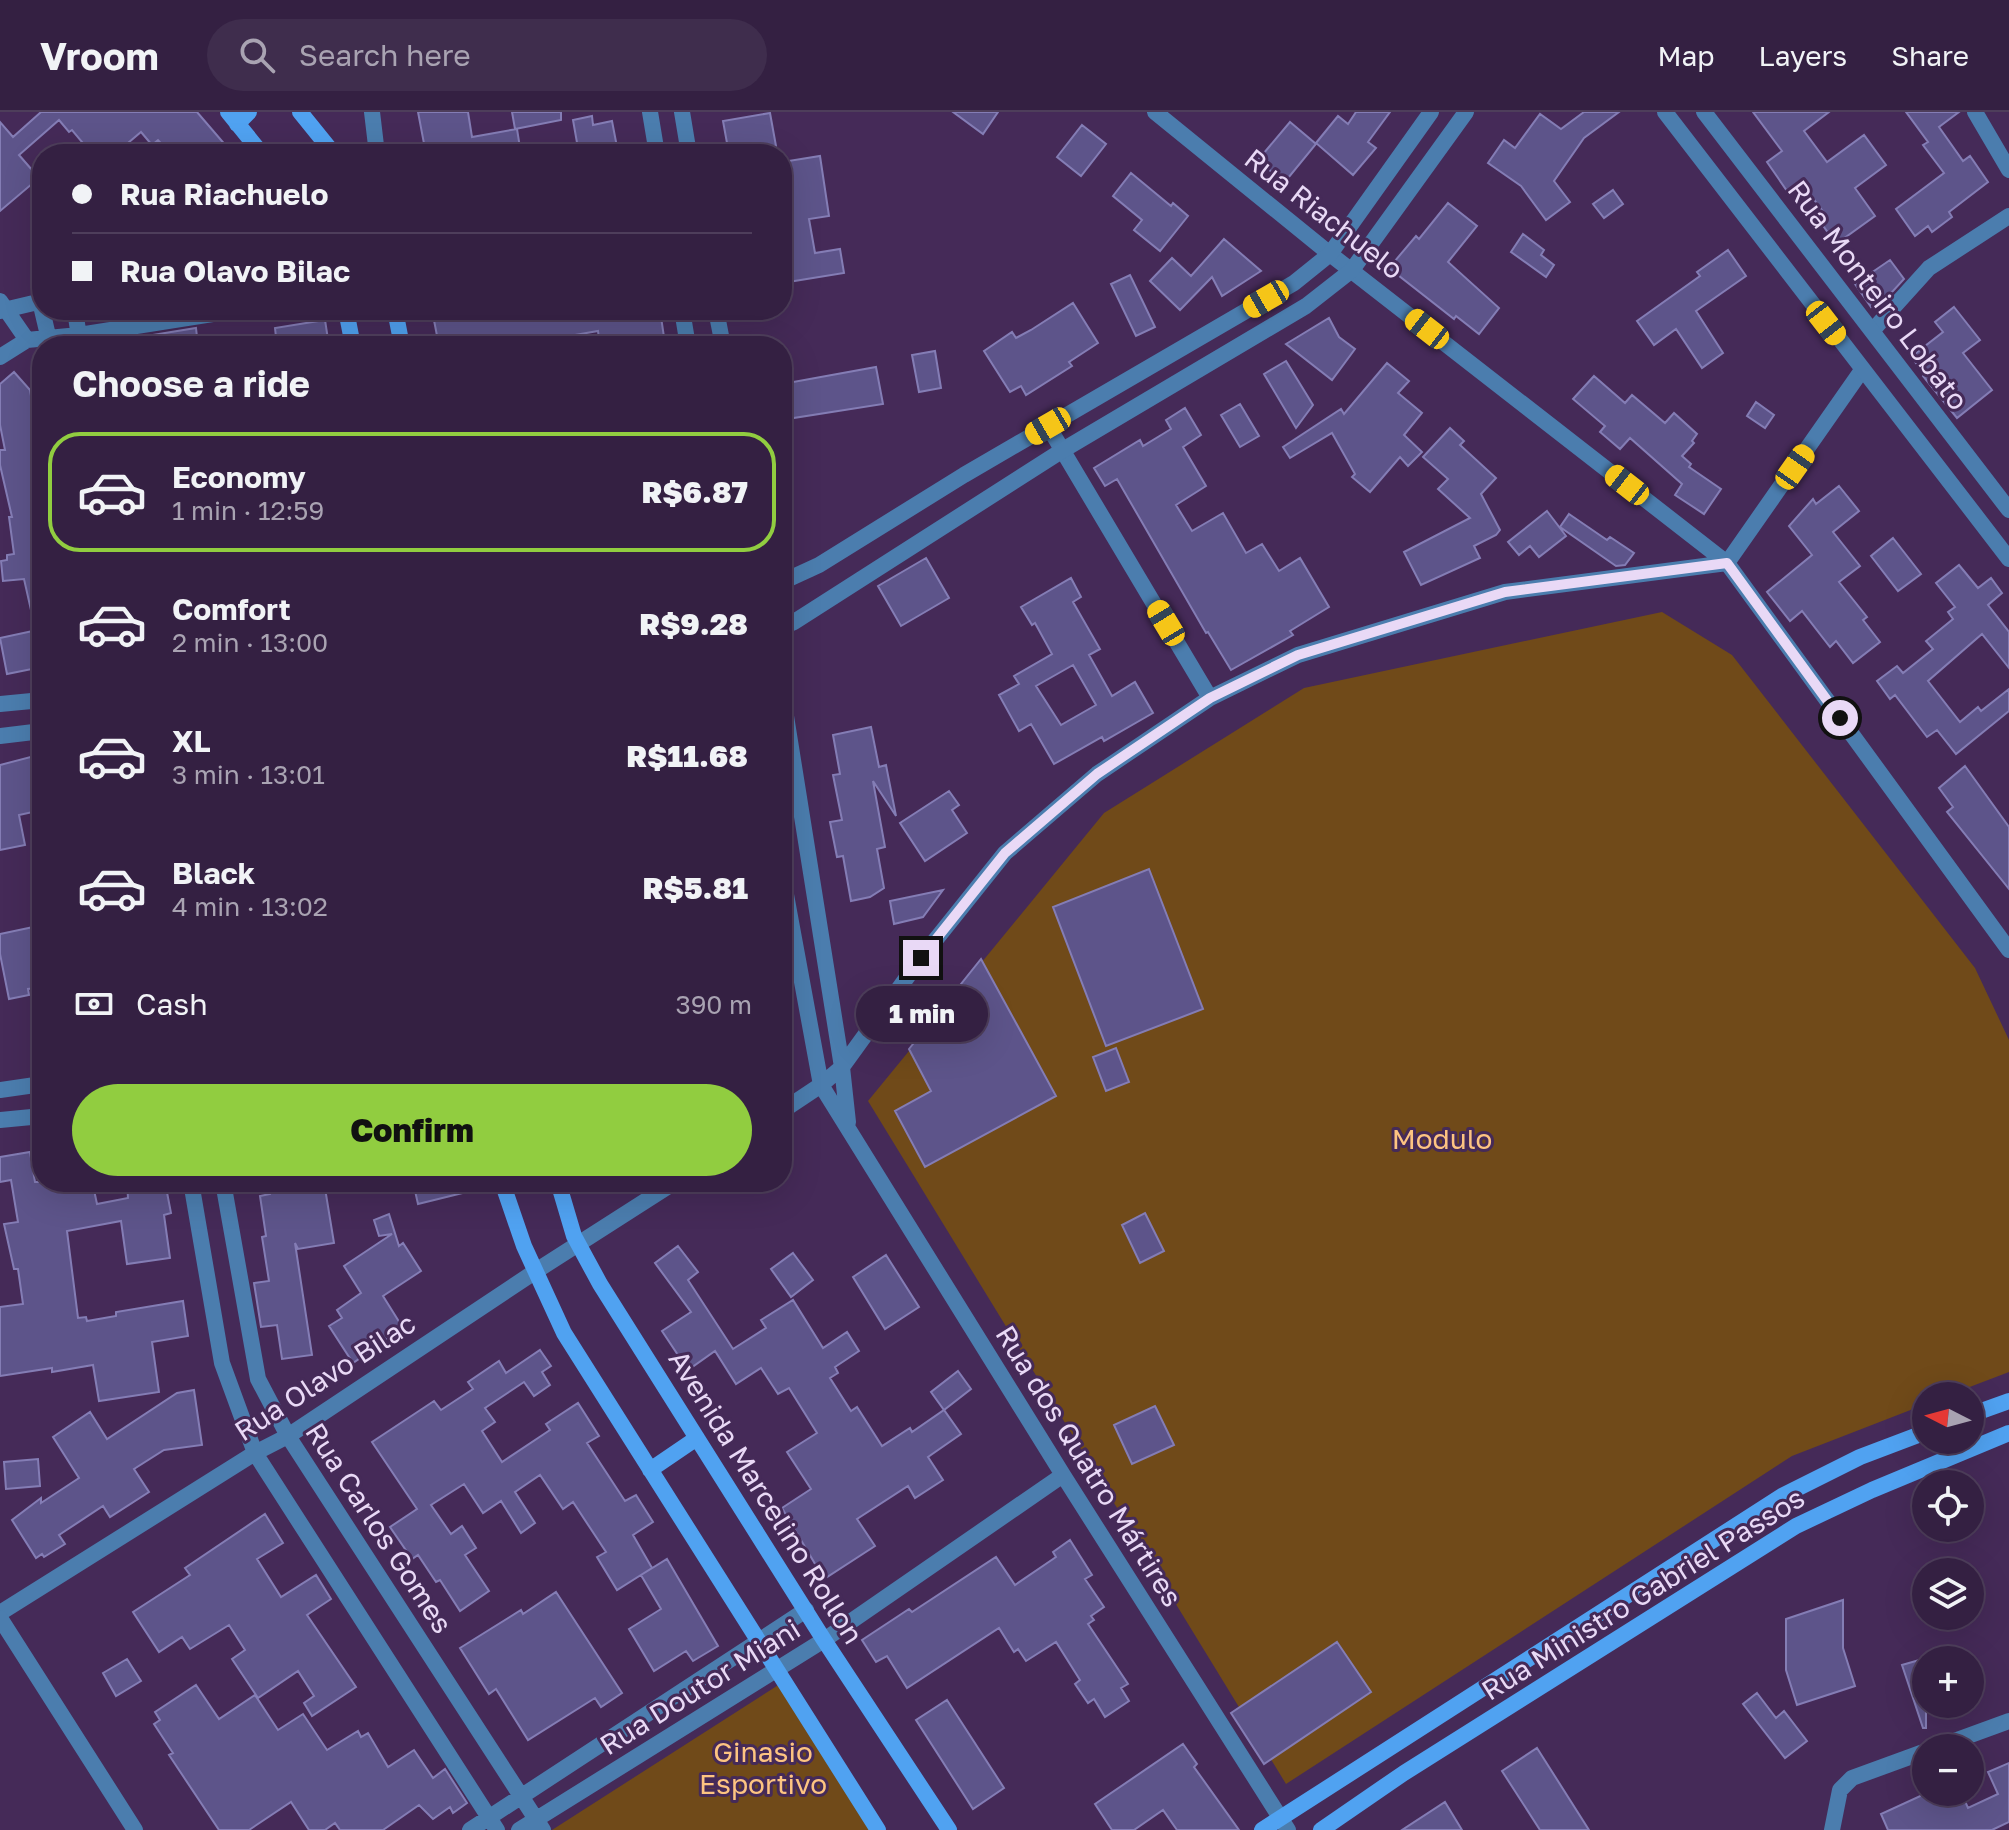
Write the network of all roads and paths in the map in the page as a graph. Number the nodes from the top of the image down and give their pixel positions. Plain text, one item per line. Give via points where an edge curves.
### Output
1 (300, 112) edge
2 (372, 112) edge
3 (650, 112) edge
4 (682, 112) edge
5 (1155, 112) edge
6 (1431, 112) edge
7 (1466, 112) edge
8 (1665, 112) edge
9 (1704, 112) edge
10 (1975, 112) edge
11 (238, 116) edge
12 (256, 144) edge
13 (326, 144) edge
14 (376, 144) edge
15 (655, 144) edge
16 (687, 144) edge
17 (2009, 170) edge
18 (2009, 216) edge
19 (1330, 254) junction
20 (1352, 270) junction
21 (32, 305) edge
22 (2, 306) edge
23 (168, 320) edge
24 (1873, 330) junction
25 (101, 336) edge
26 (27, 340) junction
27 (32, 340) edge
28 (1, 353) edge
29 (1862, 370) junction
30 (1048, 426) junction
31 (1063, 450) junction
32 (2009, 510) edge
33 (2009, 559) edge
34 (1727, 563) junction
35 (792, 577) edge
36 (792, 623) edge
37 (1210, 698) junction
38 (32, 701) edge
39 (0, 704) edge
40 (32, 732) edge
41 (0, 736) edge
42 (792, 755) edge
43 (799, 799) junction
44 (792, 800) edge
45 (792, 927) edge
46 (2009, 950) edge
47 (842, 1067) junction
48 (32, 1085) edge
49 (821, 1085) junction
50 (0, 1090) edge
51 (792, 1104) edge
52 (32, 1117) edge
53 (0, 1120) edge
54 (849, 1128) junction
55 (193, 1192) edge
56 (225, 1192) edge
57 (506, 1192) edge
58 (561, 1192) edge
59 (660, 1192) edge
60 (579, 1245) junction
61 (536, 1271) junction
62 (2009, 1401) edge
63 (1984, 1410) edge
64 (2009, 1433) edge
65 (288, 1436) junction
66 (1912, 1437) edge
67 (697, 1438) junction
68 (255, 1453) junction
69 (650, 1470) junction
70 (1063, 1475) junction
71 (806, 1610) junction
72 (0, 1616) edge
73 (824, 1640) junction
74 (758, 1643) junction
75 (779, 1670) junction
76 (1464, 1702) junction
77 (2009, 1721) edge
78 (1479, 1726) junction
79 (1973, 1734) edge
80 (1388, 1750) junction
81 (1912, 1756) edge
82 (1404, 1773) junction
83 (523, 1796) junction
84 (494, 1824) edge
85 (540, 1824) edge
86 (1284, 1824) edge
87 (135, 1830) edge
88 (470, 1830) edge
89 (519, 1830) edge
90 (878, 1830) edge
91 (949, 1830) edge
92 (1262, 1830) edge
93 (1321, 1830) edge
94 (1832, 1830) edge

1 - 13 main road
2 - 14 street
3 - 15 street
4 - 16 street
5 - 19 street, Rua Riachuelo
6 - 19 street
7 - 20 street
8 - 29 street, Rua Monteiro Lobato
9 - 24 street, Rua Monteiro Lobato
10 - 17 street
11 - 12 main road
18 - 24 street via 1929,268
19 - 20 street, Rua Riachuelo
19 - 30 street via 1294,283
20 - 31 street via 1306,306
20 - 34 street, Rua Riachuelo
21 - 22 street
22 - 26 street
23 - 25 street
24 - 32 street, Rua Monteiro Lobato
26 - 27 street
26 - 28 street
29 - 33 street, Rua Monteiro Lobato
29 - 34 street
30 - 31 street
30 - 35 street
31 - 36 street
31 - 37 street
34 - 37 street via 1505,592 1298,655
34 - 46 street, Rua Riachuelo
37 - 47 street via 1097,774 1005,853
38 - 39 street
40 - 41 street
42 - 43 street, Rua dos Quatro Mártires
43 - 44 street
43 - 47 street, Rua dos Quatro Mártires
45 - 49 street, Rua dos Quatro Mártires
47 - 49 street
47 - 54 street, Rua dos Quatro Mártires
48 - 50 street
49 - 51 street
49 - 54 street, Rua dos Quatro Mártires
52 - 53 street
54 - 70 street, Rua dos Quatro Mártires
55 - 68 street via 222,1363
56 - 65 street, Rua Carlos Gomes via 258,1379
57 - 61 main road
58 - 60 main road, Avenida Marcelino Rollon
59 - 60 street, Rua Olavo Bilac
60 - 61 street, Rua Olavo Bilac
60 - 67 main road, Avenida Marcelino Rollon
61 - 65 street, Rua Olavo Bilac
61 - 69 main road via 564,1333
62 - 63 main road
64 - 78 main road, Rua Ministro Gabriel Passos via 1796,1526
65 - 68 street, Rua Olavo Bilac
65 - 83 street, Rua Carlos Gomes
66 - 76 main road, Rua Ministro Gabriel Passos via 1782,1496
67 - 69 main road
67 - 71 main road, Avenida Marcelino Rollon
68 - 72 street, Rua Olavo Bilac
68 - 84 street
69 - 74 main road
70 - 73 street, Rua Doutor Miani
70 - 86 street, Rua dos Quatro Mártires
71 - 73 main road, Avenida Marcelino Rollon
71 - 74 street, Rua Doutor Miani
72 - 87 street
73 - 75 street, Rua Doutor Miani
73 - 91 main road, Avenida Marcelino Rollon
74 - 75 main road
74 - 83 street, Rua Doutor Miani
75 - 85 street, Rua Doutor Miani
75 - 90 main road
76 - 78 main road
76 - 80 main road, Rua Ministro Gabriel Passos
77 - 79 street
78 - 82 main road, Rua Ministro Gabriel Passos
80 - 82 main road
80 - 86 main road, Rua Ministro Gabriel Passos
81 - 94 street via 1852,1778 1840,1790
82 - 93 main road, Rua Ministro Gabriel Passos
83 - 84 street, Rua Doutor Miani
83 - 85 street, Rua Carlos Gomes
84 - 88 street, Rua Doutor Miani
85 - 89 street, Rua Doutor Miani
86 - 92 main road, Rua Ministro Gabriel Passos

